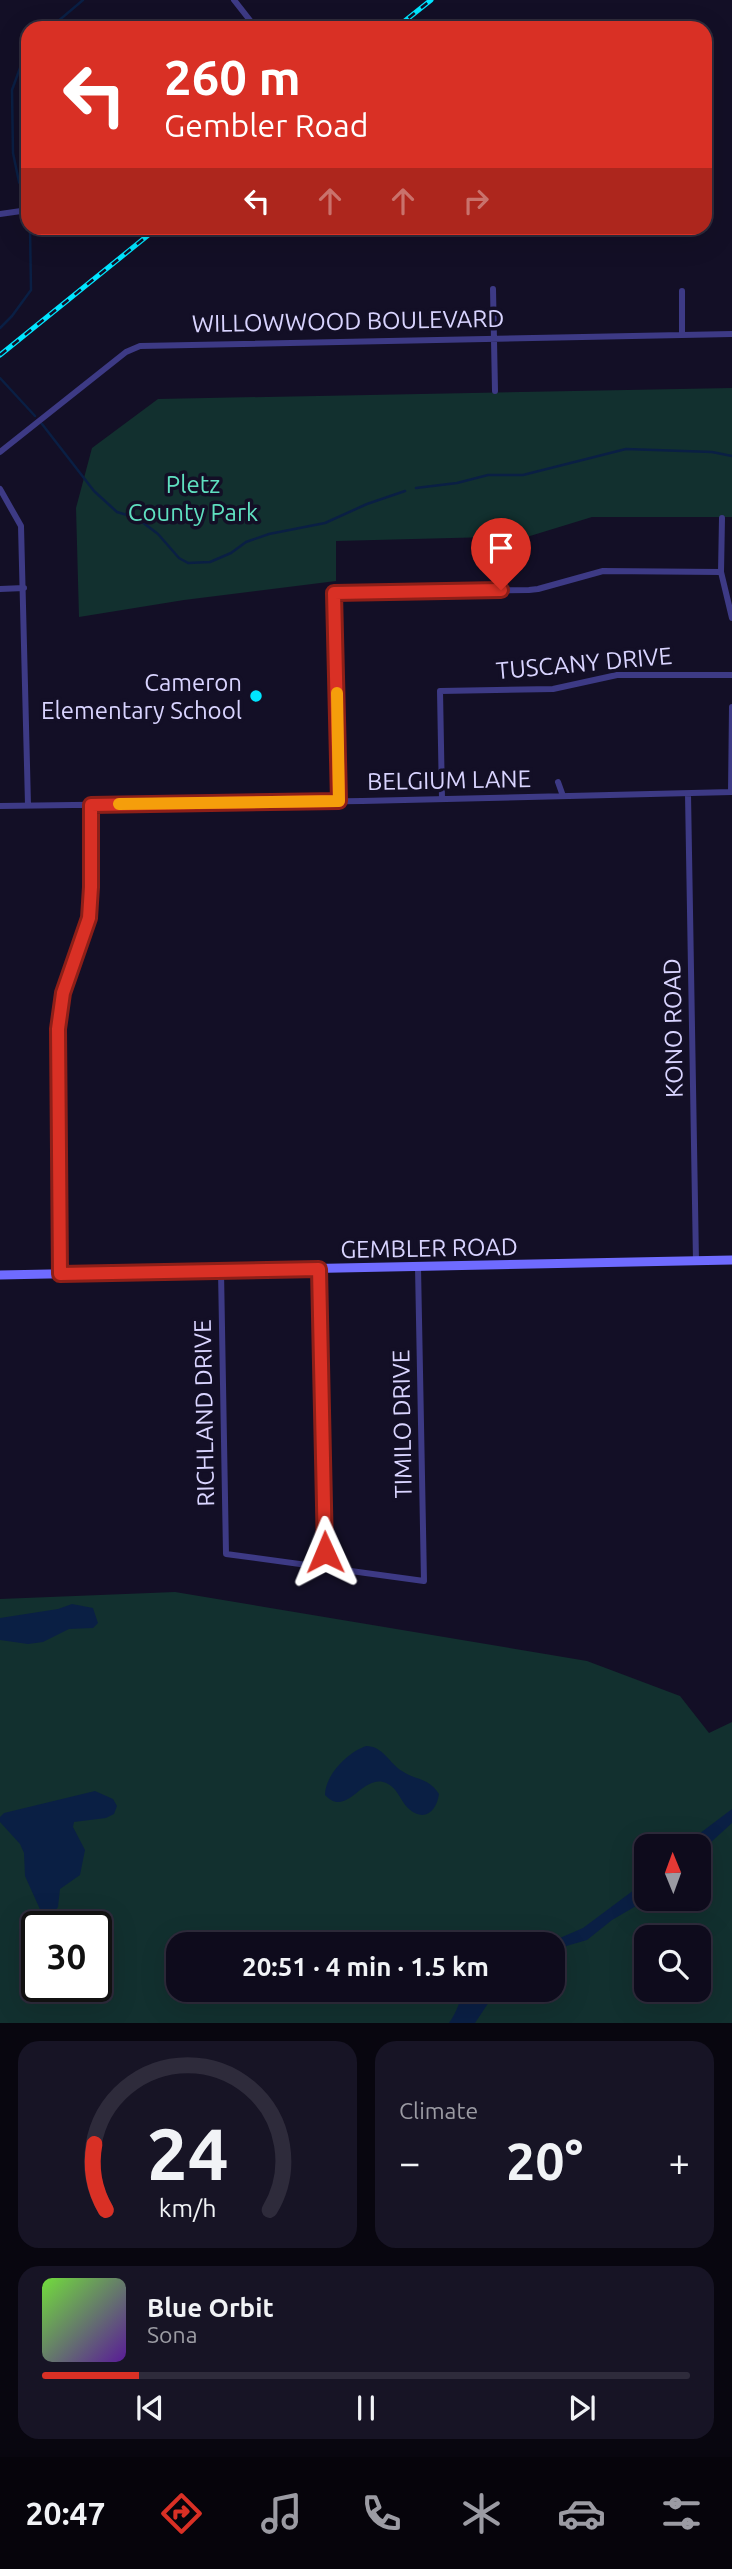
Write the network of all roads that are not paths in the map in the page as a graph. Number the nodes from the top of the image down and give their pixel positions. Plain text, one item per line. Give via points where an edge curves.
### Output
1 (234, 0) edge
2 (250, 21) edge
3 (21, 212) edge
4 (0, 214) edge
5 (493, 289) dead end
6 (681, 292) dead end
7 (682, 334) junction
8 (732, 334) edge
9 (494, 337) junction
10 (495, 391) dead end
11 (0, 452) edge
12 (0, 489) edge
13 (722, 518) dead end
14 (722, 572) junction
15 (24, 588) junction
16 (0, 589) edge
17 (732, 618) edge
18 (732, 675) edge
19 (732, 707) edge
20 (558, 782) dead end
21 (731, 792) edge
22 (688, 794) junction
23 (563, 796) junction
24 (442, 799) junction
25 (339, 801) junction
26 (91, 805) junction
27 (0, 806) edge
28 (28, 806) junction
29 (732, 1260) edge
30 (696, 1261) junction
31 (418, 1267) junction
32 (319, 1269) junction
33 (221, 1271) junction
34 (60, 1274) junction
35 (0, 1275) edge
36 (323, 1567) junction

1 - 2 street
3 - 4 street
5 - 9 street
6 - 7 street
7 - 8 street, WILLOWWOOD BOULEVARD
7 - 9 street, WILLOWWOOD BOULEVARD
9 - 10 street
9 - 11 street, WILLOWWOOD BOULEVARD via 140,346 117,359
12 - 15 street via 21,526
13 - 14 street
14 - 17 street
14 - 25 street via 603,571 538,589 334,593
15 - 16 street
15 - 28 street
18 - 24 street, TUSCANY DRIVE via 617,675 553,689 440,691
19 - 21 street
20 - 23 street, BELGIUM LANE
21 - 22 street, BELGIUM LANE
22 - 23 street, BELGIUM LANE
22 - 30 street, KONO ROAD
23 - 24 street, BELGIUM LANE
24 - 25 street, BELGIUM LANE
25 - 26 street, BELGIUM LANE
26 - 28 street, BELGIUM LANE
26 - 34 street via 89,918 63,993 58,1029
27 - 28 street, BELGIUM LANE
29 - 30 main road, GEMBLER ROAD
30 - 31 main road, GEMBLER ROAD
31 - 32 main road, GEMBLER ROAD
31 - 36 street, TIMILO DRIVE via 424,1581
32 - 33 main road, GEMBLER ROAD
32 - 36 street
33 - 34 main road, GEMBLER ROAD
33 - 36 street, RICHLAND DRIVE via 226,1554
34 - 35 main road, GEMBLER ROAD

